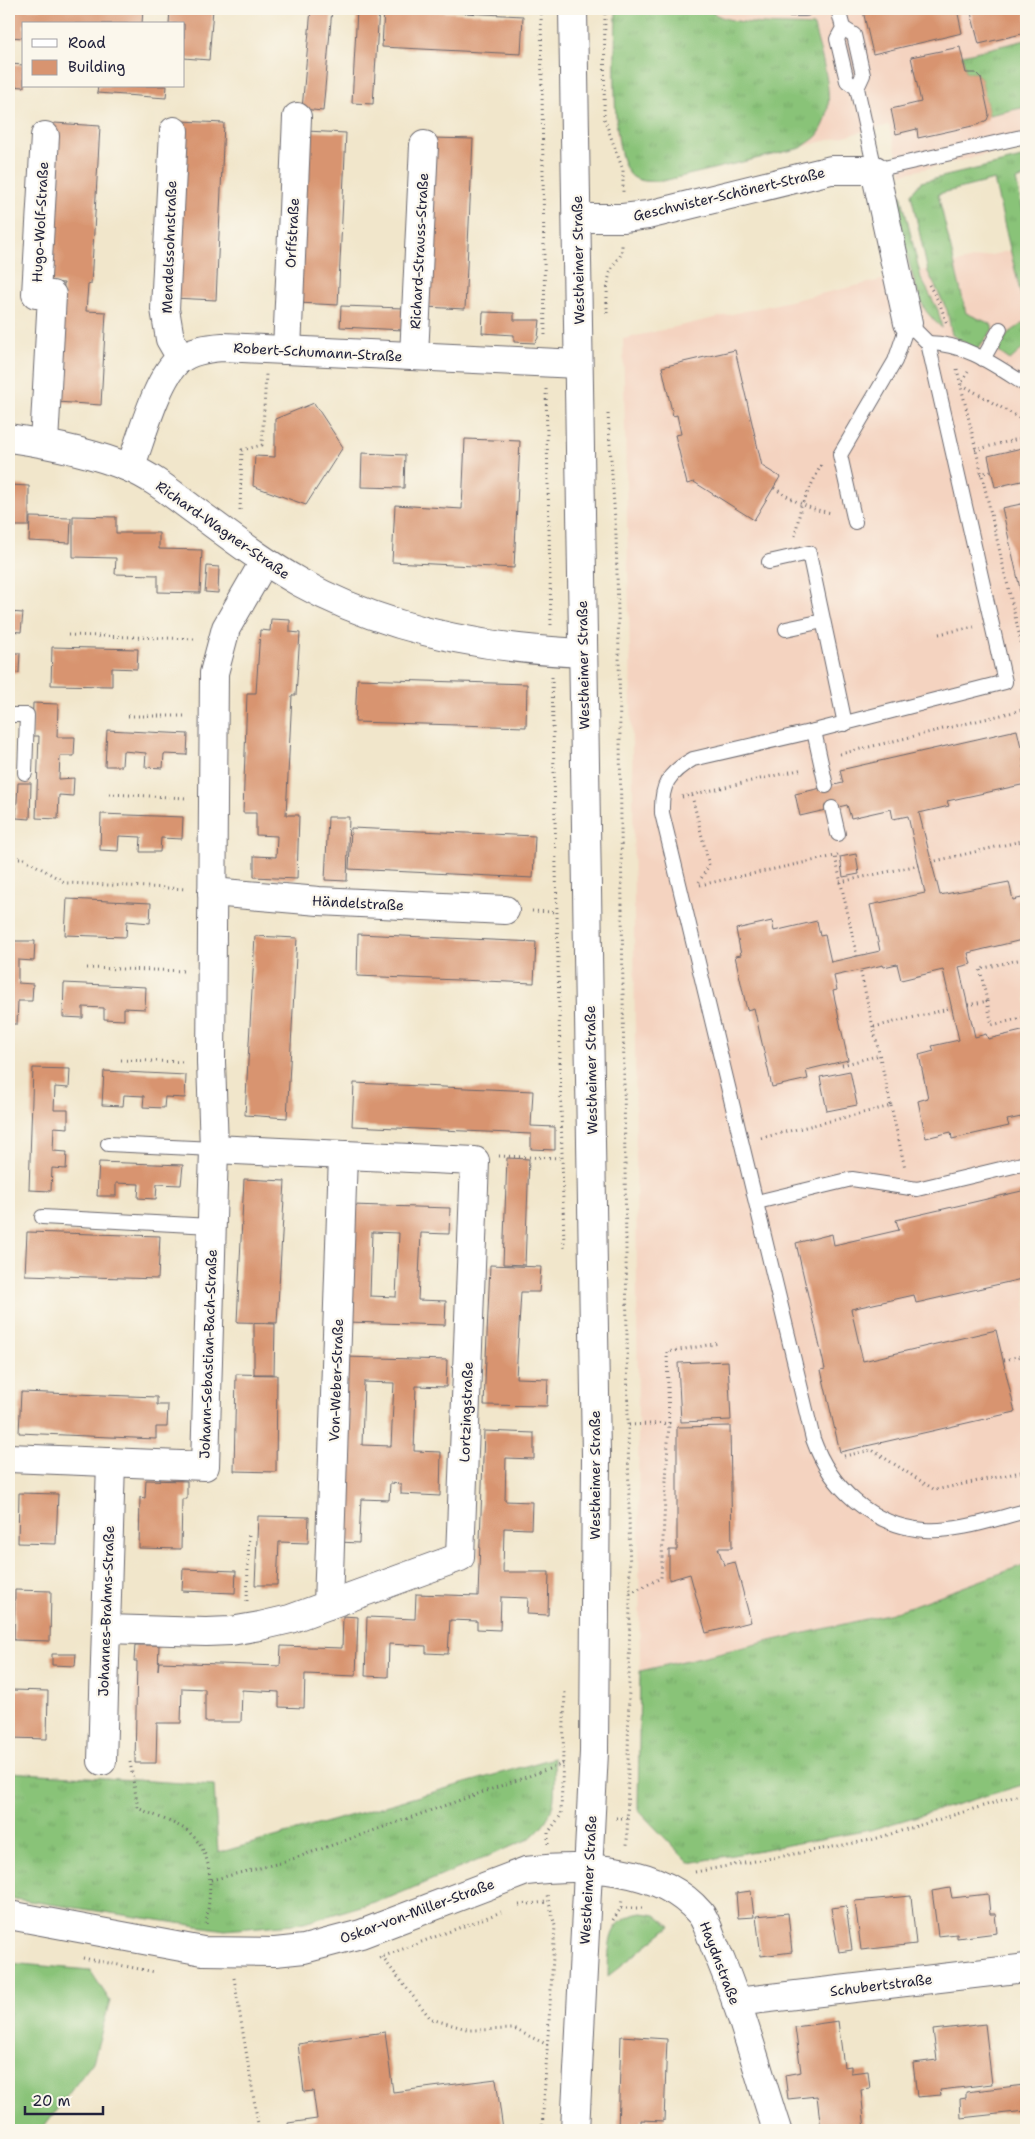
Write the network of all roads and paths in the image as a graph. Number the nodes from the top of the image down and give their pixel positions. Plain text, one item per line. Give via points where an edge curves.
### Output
1 (541, 9) edge
2 (574, 9) edge
3 (605, 9) edge
4 (783, 9) edge
5 (805, 9) edge
6 (838, 9) edge
7 (297, 117) dead end
8 (174, 132) dead end
9 (45, 136) dead end
10 (1026, 136) edge
11 (424, 145) dead end
12 (875, 170) junction
13 (578, 218) junction
14 (623, 218) junction
15 (607, 319) dead end
16 (908, 323) junction
17 (1000, 329) dead end
18 (928, 343) junction
19 (277, 350) junction
20 (414, 356) junction
21 (980, 357) junction
22 (181, 358) junction
23 (545, 363) junction
24 (578, 364) junction
25 (1026, 385) edge
26 (608, 413) dead end
27 (1026, 422) edge
28 (1026, 437) edge
29 (9, 438) edge
30 (44, 443) junction
31 (975, 450) dead end
32 (130, 468) junction
33 (774, 488) dead end
34 (853, 507) junction
35 (855, 522) dead end
36 (238, 543) junction
37 (264, 562) junction
38 (769, 562) dead end
39 (823, 621) junction
40 (1026, 627) edge
41 (786, 629) dead end
42 (1019, 629) dead end
43 (68, 635) dead end
44 (222, 639) junction
45 (552, 651) junction
46 (583, 653) junction
47 (1026, 709) edge
48 (9, 714) edge
49 (128, 716) dead end
50 (212, 716) junction
51 (845, 724) junction
52 (814, 732) junction
53 (821, 762) junction
54 (25, 773) dead end
55 (826, 786) dead end
56 (109, 794) dead end
57 (662, 798) junction
58 (212, 799) junction
59 (832, 808) dead end
60 (838, 834) joint
61 (1026, 840) edge
62 (834, 856) junction
63 (9, 858) edge
64 (931, 862) dead end
65 (919, 865) dead end
66 (840, 882) junction
67 (696, 886) dead end
68 (212, 892) junction
69 (505, 910) dead end
70 (857, 956) dead end
71 (1026, 958) edge
72 (86, 968) dead end
73 (860, 969) dead end
74 (211, 972) junction
75 (987, 1001) junction
76 (968, 1005) dead end
77 (952, 1008) dead end
78 (1026, 1017) edge
79 (874, 1027) junction
80 (880, 1055) junction
81 (121, 1060) dead end
82 (211, 1062) junction
83 (842, 1065) dead end
84 (891, 1106) junction
85 (756, 1140) dead end
86 (108, 1144) dead end
87 (214, 1149) junction
88 (344, 1155) junction
89 (561, 1158) junction
90 (475, 1161) junction
91 (1026, 1163) edge
92 (909, 1188) junction
93 (757, 1202) junction
94 (42, 1217) dead end
95 (211, 1226) junction
96 (564, 1253) dead end
97 (720, 1342) dead end
98 (1026, 1355) edge
99 (1004, 1360) dead end
100 (669, 1423) junction
101 (629, 1425) junction
102 (9, 1458) edge
103 (111, 1462) junction
104 (1026, 1511) edge
105 (249, 1531) dead end
106 (630, 1593) junction
107 (328, 1605) junction
108 (246, 1628) junction
109 (106, 1629) junction
110 (565, 1690) dead end
111 (102, 1761) joint
112 (563, 1764) junction
113 (1026, 1793) edge
114 (561, 1815) dead end
115 (627, 1846) dead end
116 (588, 1869) junction
117 (687, 1874) dead end
118 (211, 1880) junction
119 (621, 1908) dead end
120 (647, 1909) dead end
121 (9, 1915) edge
122 (555, 1926) dead end
123 (203, 1951) junction
124 (236, 1953) junction
125 (382, 1957) dead end
126 (1026, 1968) edge
127 (736, 2002) junction
128 (548, 2044) junction
129 (260, 2130) edge
130 (542, 2130) edge
131 (575, 2130) edge
132 (777, 2130) edge

1 - 23 path
2 - 13 street, Westheimer Straße
3 - 14 path via 604,118 622,170
4 - 5 lane
6 - 12 lane via 843,28 837,39 844,71 847,80 857,88
7 - 19 street, Orffstraße
8 - 22 street, Mendelssohnstraße via 165,310 170,339
9 - 30 street, Hugo-Wolf-Straße via 36,294 52,295
10 - 12 lane
11 - 20 street, Richard-Strauss-Straße
12 - 14 street, Geschwister-Schönert-Straße via 831,170 648,215
12 - 16 street
13 - 14 street, Geschwister-Schönert-Straße
13 - 24 street, Westheimer Straße
14 - 15 path via 622,255 612,268 607,291
16 - 18 lane
16 - 34 lane via 895,361 840,455
17 - 21 lane
18 - 21 lane via 952,346
18 - 51 lane via 1005,682
19 - 20 street, Robert-Schumann-Straße
19 - 22 street, Robert-Schumann-Straße via 209,348
19 - 36 path via 262,445 242,450
20 - 23 street, Robert-Schumann-Straße
21 - 25 lane
21 - 27 path via 961,384
22 - 32 street, Robert-Schumann-Straße via 167,372
23 - 24 street, Robert-Schumann-Straße
23 - 45 path
24 - 46 street, Westheimer Straße
26 - 101 path via 619,642
28 - 31 path
29 - 30 street, Richard-Wagner-Straße
30 - 32 street, Richard-Wagner-Straße
32 - 36 street, Richard-Wagner-Straße via 157,483
33 - 34 path via 801,506 815,510 837,513
34 - 35 lane
36 - 37 street, Richard-Wagner-Straße
37 - 44 street, Johann-Sebastian-Bach-Straße
37 - 45 street, Richard-Wagner-Straße via 341,603 379,618 462,639
38 - 39 lane via 809,552
39 - 41 lane
39 - 51 lane
40 - 42 path
43 - 44 path
44 - 50 street, Johann-Sebastian-Bach-Straße via 214,673
45 - 46 street, Richard-Wagner-Straße
45 - 89 path
46 - 116 street, Westheimer Straße via 596,1446 594,1752
47 - 53 path
48 - 54 lane via 27,715
49 - 50 path
50 - 58 street, Johann-Sebastian-Bach-Straße
51 - 52 lane
52 - 53 lane
52 - 57 lane via 693,759 676,769 666,782
53 - 55 lane
53 - 57 path via 692,796
56 - 58 path
57 - 93 lane via 662,813
58 - 68 street, Johann-Sebastian-Bach-Straße
59 - 60 lane
60 - 62 path via 846,833 850,853
61 - 64 path
62 - 66 path
62 - 67 path
63 - 68 path via 23,858 66,882
65 - 66 path
66 - 70 path
68 - 69 street, Händelstraße
68 - 74 street, Johann-Sebastian-Bach-Straße
71 - 75 path via 980,969
72 - 74 path
73 - 79 path
74 - 82 street, Johann-Sebastian-Bach-Straße
75 - 76 path
75 - 78 path via 992,1025
77 - 79 path
79 - 80 path
80 - 83 path
80 - 84 path
81 - 82 path
82 - 87 street, Johann-Sebastian-Bach-Straße
84 - 85 path
84 - 92 path
86 - 87 lane
87 - 88 street
87 - 95 street, Johann-Sebastian-Bach-Straße
88 - 90 street
88 - 107 street, Von-Weber-Straße
89 - 90 path via 486,1155
89 - 96 path
90 - 107 street, Lortzingstraße via 460,1557
91 - 92 lane via 917,1189
92 - 93 lane via 852,1179
93 - 104 lane via 812,1439 821,1462 836,1484 887,1521 926,1530
94 - 95 lane
95 - 103 street, Johann-Sebastian-Bach-Straße via 205,1466
97 - 100 path via 667,1352
98 - 99 path
100 - 101 path
100 - 106 path via 662,1578
101 - 106 path
102 - 103 street, Johann-Sebastian-Bach-Straße
103 - 109 street, Johannes-Brahms-Straße
105 - 108 path
106 - 115 path
107 - 108 street, Lortzingstraße via 290,1619
108 - 109 street, Lortzingstraße via 206,1632
109 - 111 street, Johannes-Brahms-Straße
110 - 112 path
111 - 118 path via 130,1762 138,1808 190,1832 205,1851
112 - 114 path
112 - 118 path via 284,1862
113 - 117 path via 871,1840
116 - 124 street, Oskar-von-Miller-Straße via 526,1871 361,1934 304,1949
116 - 127 street, Haydnstraße via 624,1872 670,1888 700,1914
116 - 131 street, Westheimer Straße
118 - 123 path
119 - 120 path
121 - 123 street, Oskar-von-Miller-Straße
122 - 128 path
123 - 124 street, Oskar-von-Miller-Straße
124 - 129 path via 234,1980
125 - 128 path via 431,2019 470,2030 514,2028
126 - 127 street, Schubertstraße
127 - 132 street, Haydnstraße
128 - 130 path

